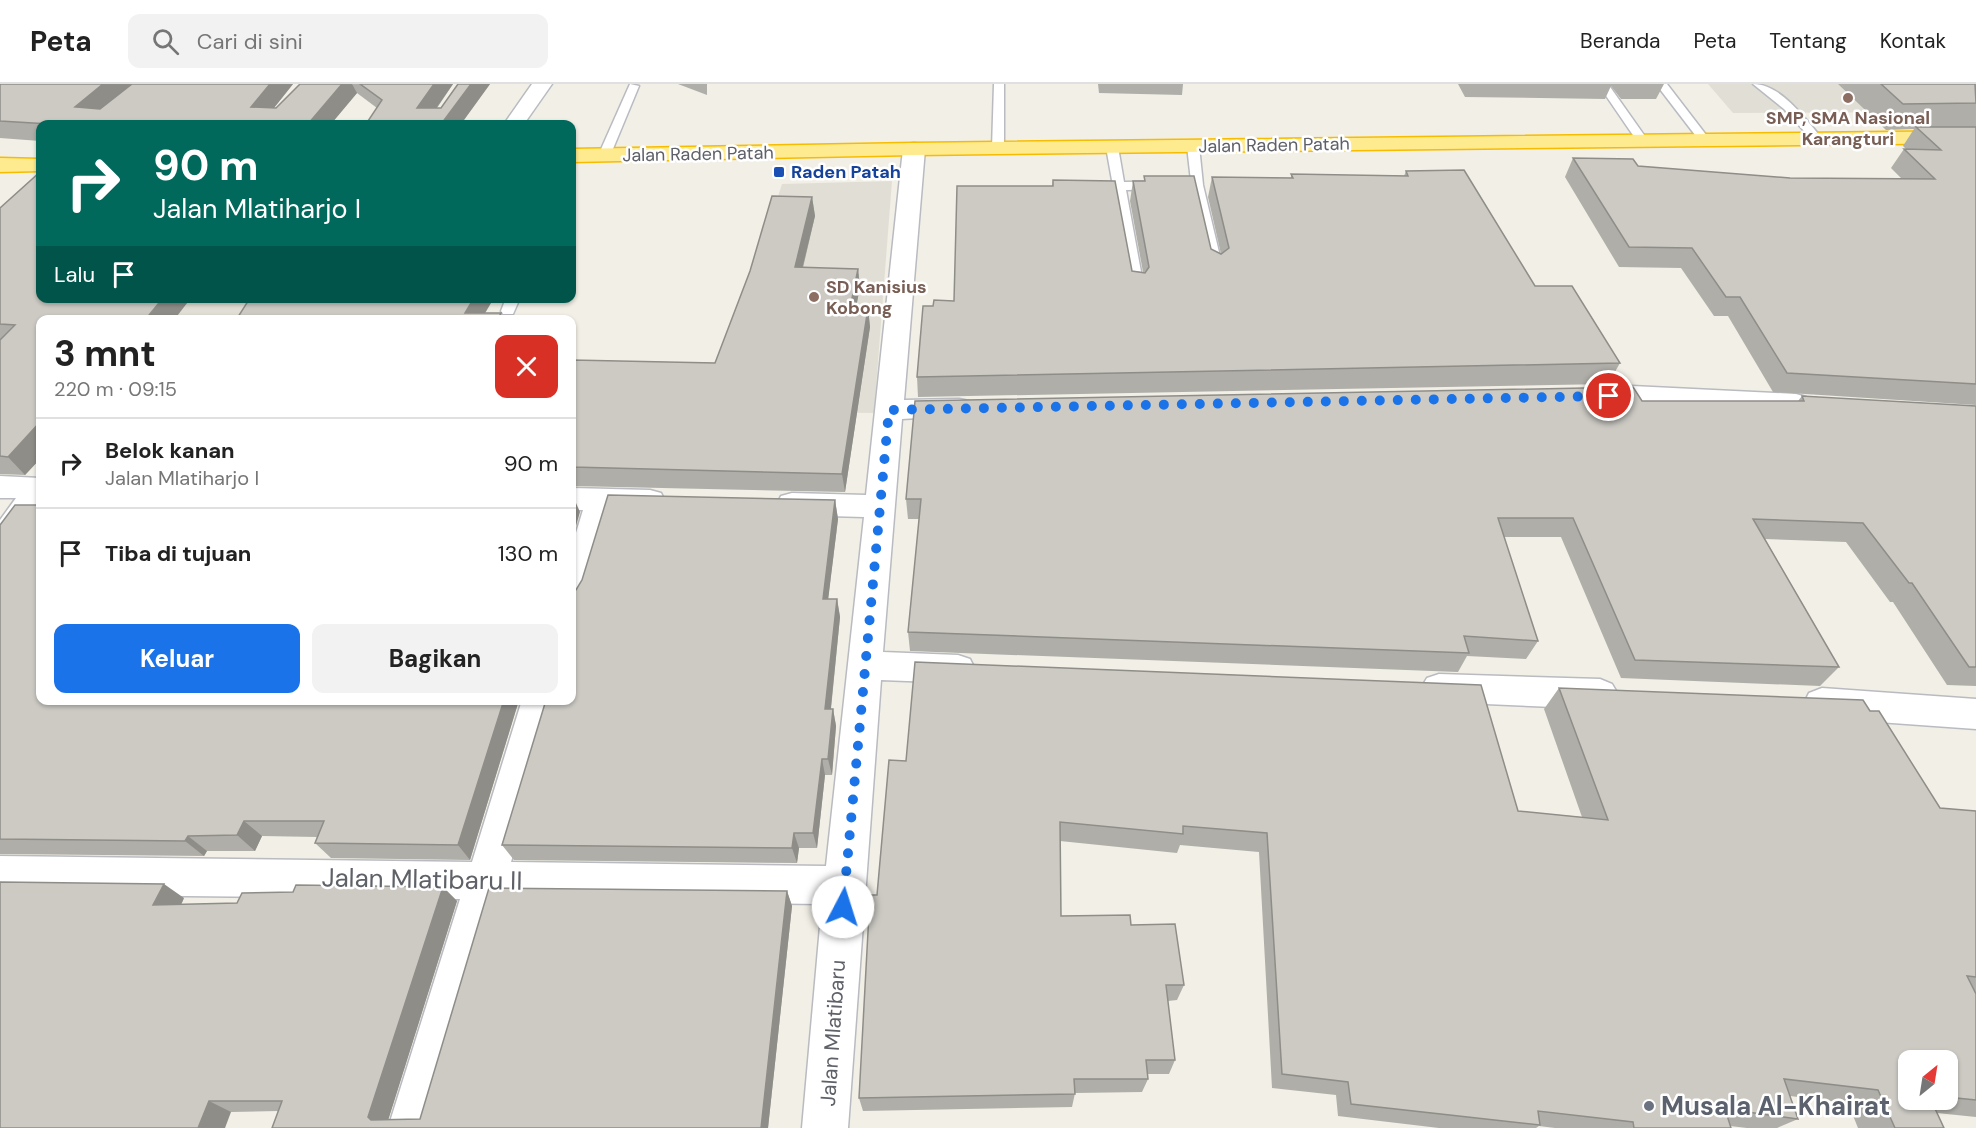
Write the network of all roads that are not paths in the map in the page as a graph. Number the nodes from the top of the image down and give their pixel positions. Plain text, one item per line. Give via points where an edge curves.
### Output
1 (542, 84) edge
2 (999, 84) edge
3 (1603, 84) edge
4 (1661, 84) edge
5 (1758, 84) edge
6 (634, 86) dead end
7 (517, 120) edge
8 (1976, 137) edge
9 (1818, 140) junction
10 (1643, 142) junction
11 (1706, 142) junction
12 (1193, 146) junction
13 (1112, 147) junction
14 (998, 148) junction
15 (914, 149) junction
16 (604, 156) junction
17 (576, 159) edge
18 (0, 165) edge
19 (36, 165) edge
20 (1197, 185) junction
21 (1119, 186) junction
22 (1216, 269) edge
23 (1137, 288) edge
24 (1573, 397) edge
25 (1821, 405) edge
26 (983, 408) edge
27 (889, 410) junction
28 (0, 487) edge
29 (36, 488) edge
30 (36, 494) edge
31 (586, 500) edge
32 (682, 502) edge
33 (764, 504) edge
34 (880, 506) junction
35 (0, 543) edge
36 (576, 569) edge
37 (865, 665) junction
38 (994, 670) edge
39 (1411, 687) edge
40 (1637, 696) edge
41 (1792, 702) edge
42 (538, 705) edge
43 (1976, 714) edge
44 (0, 875) edge
45 (486, 879) junction
46 (844, 885) junction
47 (411, 1128) edge
48 (825, 1128) edge

1 - 7 street
2 - 14 lane
3 - 10 lane
4 - 11 lane
5 - 9 lane via 1788,107
6 - 16 lane
8 - 9 highway, Jalan Raden Patah
9 - 11 highway, Jalan Raden Patah
10 - 11 highway, Jalan Raden Patah
10 - 12 highway, Jalan Raden Patah
12 - 13 highway, Jalan Raden Patah
12 - 20 lane
13 - 14 highway, Jalan Raden Patah
13 - 21 lane
14 - 15 highway, Jalan Raden Patah
15 - 16 highway, Jalan Raden Patah
15 - 27 street, Jalan Mlatibaru
16 - 17 highway, Jalan Raden Patah
18 - 19 highway
20 - 21 lane
20 - 22 lane
21 - 23 lane
24 - 25 street via 1632,395
26 - 27 street
27 - 34 street, Jalan Mlatibaru
28 - 29 street
30 - 35 street
31 - 32 street
31 - 36 street
33 - 34 street
34 - 37 street, Jalan Mlatibaru
37 - 38 street
37 - 46 street, Jalan Mlatibaru
39 - 40 street
41 - 43 street
42 - 45 street
44 - 45 street, Jalan Mlatibaru II
45 - 46 street, Jalan Mlatibaru II
45 - 47 street
46 - 48 street, Jalan Mlatibaru

